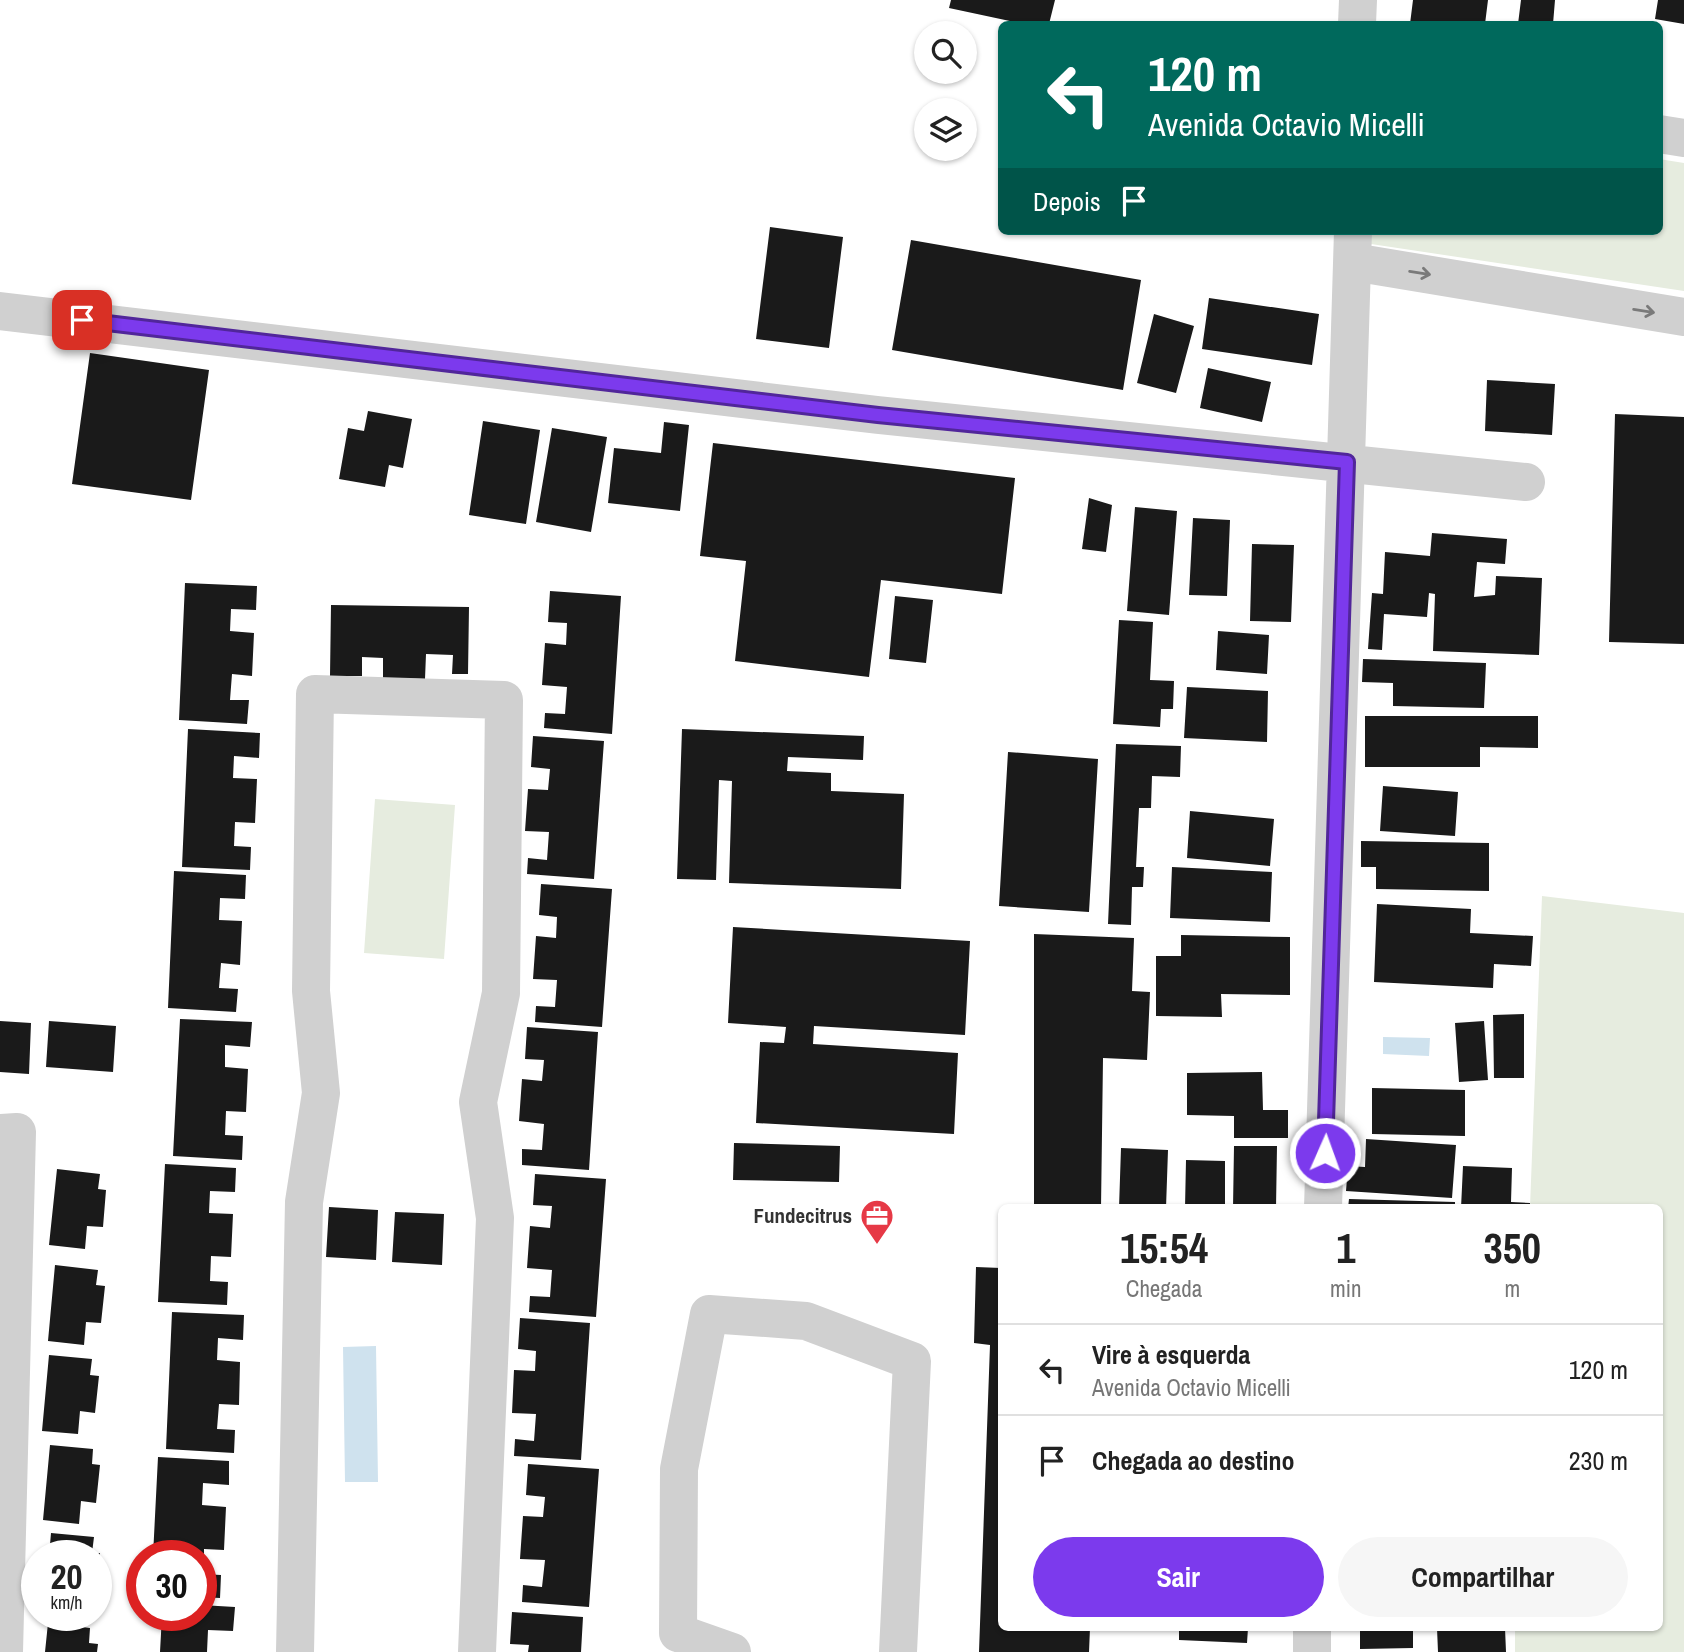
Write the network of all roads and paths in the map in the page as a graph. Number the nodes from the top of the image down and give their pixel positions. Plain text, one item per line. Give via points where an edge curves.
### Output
1 (1358, 0) edge
2 (1357, 21) edge
3 (1663, 135) edge
4 (1684, 138) edge
5 (1353, 247) edge
6 (0, 310) edge
7 (1684, 317) edge
8 (1347, 462) junction
9 (1526, 482) dead end
10 (0, 1133) edge
11 (1323, 1204) edge
12 (1312, 1631) edge
13 (4, 1652) edge
14 (295, 1652) edge
15 (477, 1652) edge
16 (732, 1652) edge
17 (898, 1652) edge
18 (1311, 1652) edge

1 - 2 street
3 - 4 street
5 -> 7 street
5 - 8 street
6 - 8 street via 878,415
8 - 9 street
8 - 11 street
10 - 13 street via 18,1132
12 - 18 street
14 - 15 street via 304,1202 321,1093 311,991 315,694 504,700 502,993 478,1102 495,1218
16 - 17 street via 678,1633 680,1469 709,1314 806,1321 912,1361

